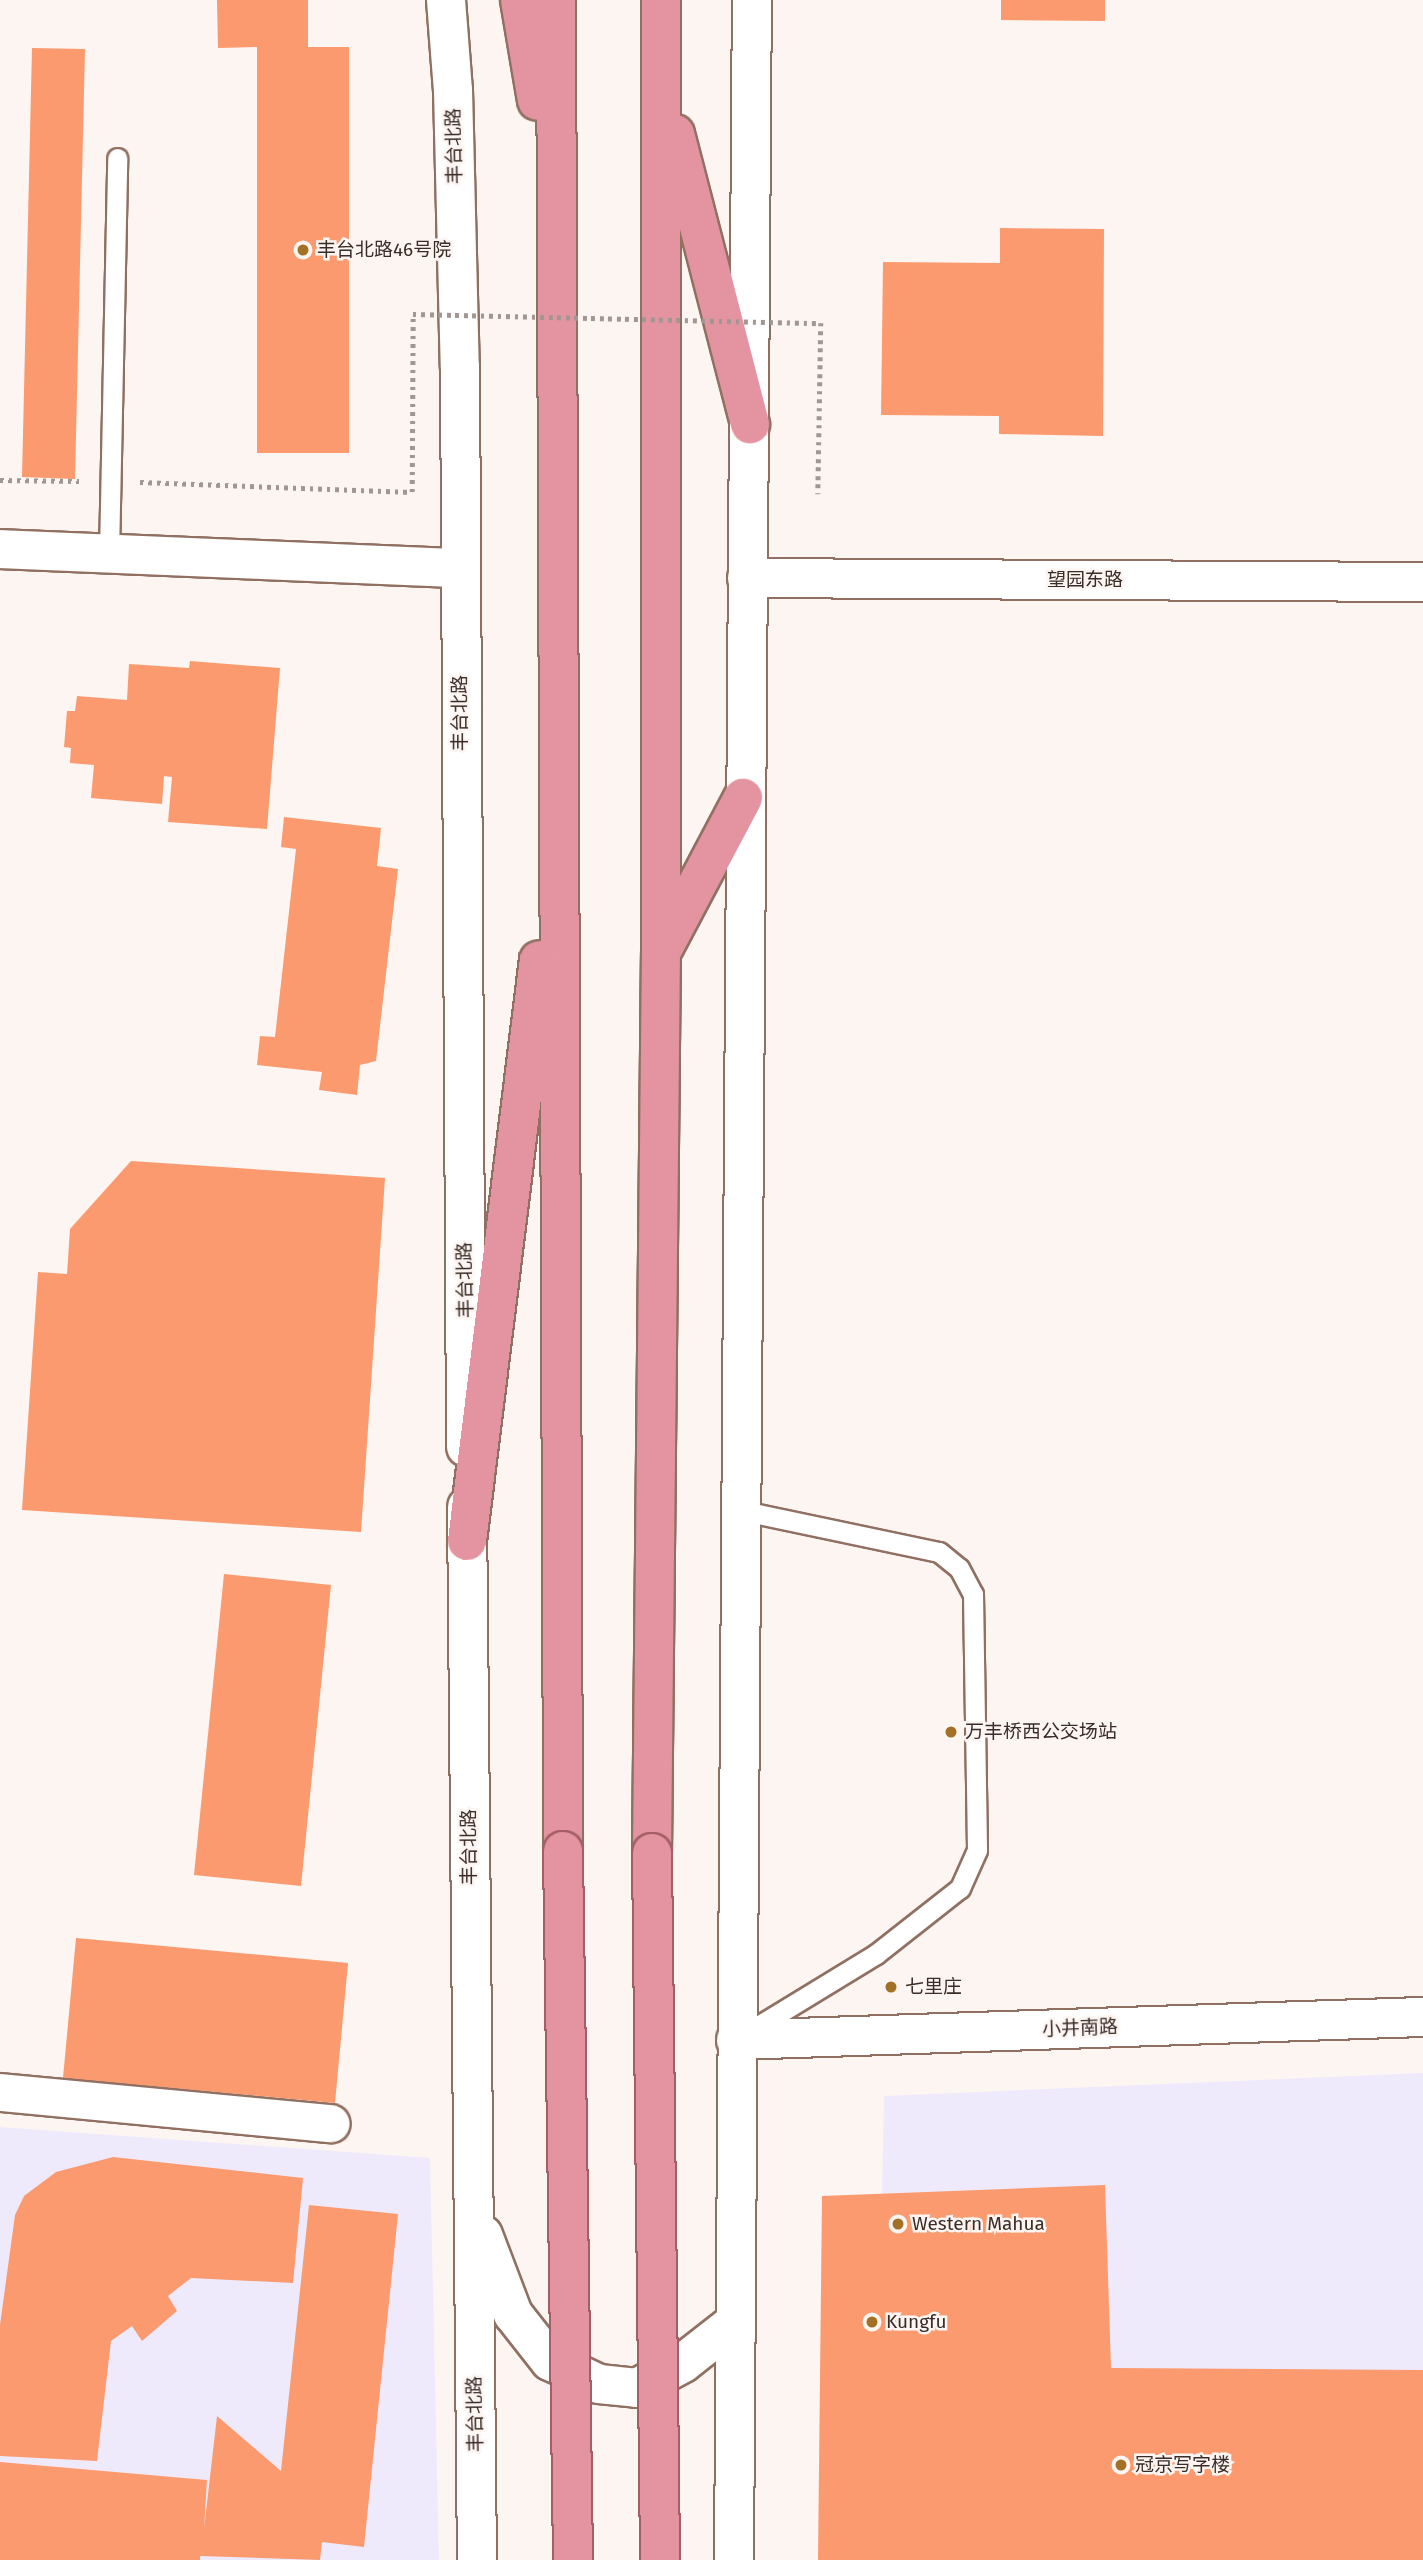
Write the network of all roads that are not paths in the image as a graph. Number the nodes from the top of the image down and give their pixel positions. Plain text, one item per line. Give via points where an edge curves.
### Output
1 (446, 0) edge
2 (520, 0) edge
3 (556, 0) edge
4 (661, 0) edge
5 (752, 0) edge
6 (661, 80) junction
7 (117, 158) dead end
8 (555, 202) junction
9 (750, 424) junction
10 (0, 549) edge
11 (109, 554) junction
12 (459, 568) junction
13 (747, 578) junction
14 (1423, 582) edge
15 (743, 798) junction
16 (558, 802) junction
17 (661, 952) junction
18 (738, 1510) junction
19 (467, 1541) junction
20 (1423, 2017) edge
21 (736, 2040) junction
22 (0, 2092) edge
23 (331, 2123) dead end
24 (474, 2210) junction
25 (734, 2323) junction
26 (477, 2560) edge
27 (573, 2560) edge
28 (660, 2560) edge
29 (734, 2560) edge

1 - 12 street, 丰台北路 via 453,90 459,339
2 - 8 highway
3 - 8 highway
4 - 6 highway
5 - 9 street
6 - 9 highway
6 - 17 highway
7 - 11 lane
8 - 16 highway
9 - 13 street
10 - 11 street
11 - 12 street
12 - 19 street, 丰台北路
13 - 14 street, 望园东路
13 - 15 street
15 - 17 highway
15 - 18 street
16 - 19 highway
16 - 27 highway, bridge via 563,1851
17 - 28 highway, bridge via 652,1853
18 - 21 street
18 - 21 lane via 939,1552 959,1568 973,1594 977,1850 960,1888 876,1954
19 - 24 street, 丰台北路
20 - 21 street, 小井南路
21 - 25 street
22 - 23 street
24 - 25 street via 513,2314 550,2361 599,2384 637,2388 683,2363
24 - 26 street, 丰台北路
25 - 29 street

